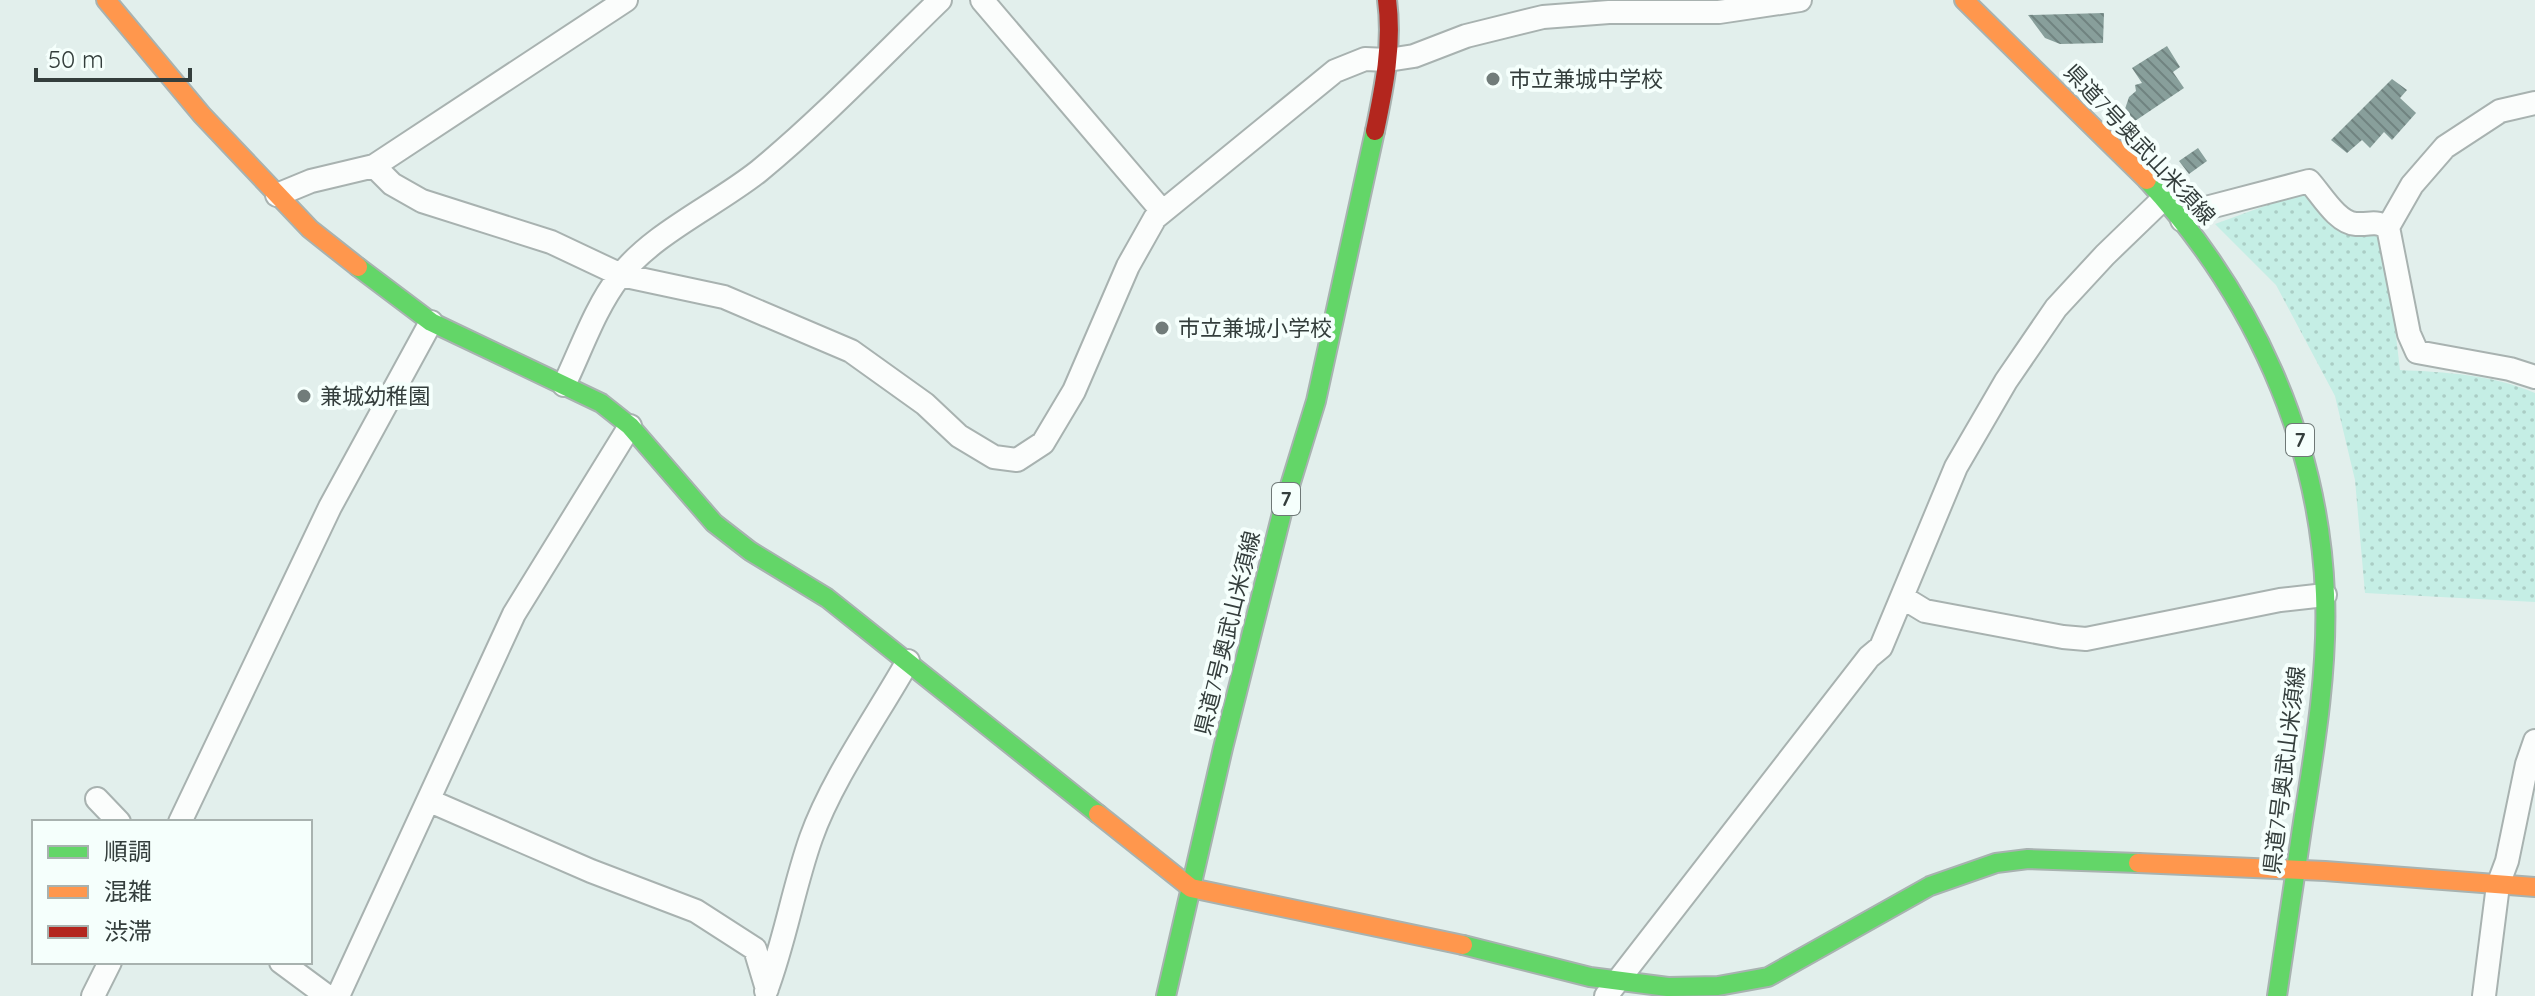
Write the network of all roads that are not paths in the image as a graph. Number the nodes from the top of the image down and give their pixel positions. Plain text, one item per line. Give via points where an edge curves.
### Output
1 (106, 0) edge
2 (626, 0) edge
3 (940, 0) edge
4 (982, 0) edge
5 (1387, 0) edge
6 (1800, 0) edge
7 (1976, 3) edge
8 (1388, 60) junction
9 (2535, 103) edge
10 (374, 166) junction
11 (277, 195) junction
12 (2163, 199) junction
13 (1162, 211) junction
14 (2182, 220) junction
15 (2388, 227) junction
16 (621, 275) junction
17 (431, 322) junction
18 (2535, 377) edge
19 (564, 385) junction
20 (630, 426) junction
21 (2325, 595) junction
22 (1902, 597) junction
23 (908, 661) junction
24 (2535, 741) edge
25 (2531, 765) edge
26 (97, 799) dead end
27 (430, 801) junction
28 (117, 820) edge
29 (181, 820) edge
30 (2296, 872) junction
31 (2498, 885) junction
32 (2535, 887) edge
33 (1191, 888) junction
34 (109, 964) edge
35 (284, 964) edge
36 (1612, 989) edge
37 (772, 994) edge
38 (93, 996) edge
39 (327, 996) edge
40 (338, 996) edge
41 (1166, 996) edge
42 (2277, 996) edge
43 (2484, 996) edge

1 - 11 street
2 - 10 street
3 - 16 street via 756,173 644,252
4 - 13 street
5 - 8 street, 県道7号奥武山米須線 / 7
6 - 8 street via 1719,12 1543,17
7 - 12 street, 県道7号奥武山米須線 / 7
8 - 13 street via 1365,59 1335,71
8 - 33 street, 県道7号奥武山米須線 / 7 via 1316,401 1284,505
9 - 15 street via 2500,111 2445,147 2412,185
10 - 11 street
10 - 16 street via 422,201 551,242
11 - 17 street via 310,229
12 - 14 street, 県道7号奥武山米須線 / 7
12 - 22 street via 2056,308 2006,381 1956,467
13 - 16 street via 1128,266 1074,391 1043,443 1017,460 994,457 959,436 925,404 851,351 724,297
14 - 15 street via 2206,208 2309,181 2344,221 2375,221
14 - 21 street, 県道7号奥武山米須線 / 7 via 2239,302 2282,389 2313,492
15 - 18 street via 2417,352
16 - 19 street
17 - 19 street
17 - 29 street via 330,507
19 - 20 street via 601,403
20 - 23 street via 714,523 827,598
20 - 27 street via 514,614
21 - 22 street via 2086,639 1925,611
21 - 30 street, 県道7号奥武山米須線 / 7 via 2321,707
22 - 36 street via 1881,647
23 - 33 street
23 - 37 street via 811,839
24 - 25 street
25 - 31 street
26 - 28 street
27 - 37 street via 696,911 755,949
27 - 40 street
30 - 31 street
30 - 36 street via 2044,859 1996,863 1930,886 1768,977 1718,986
30 - 42 street, 県道7号奥武山米須線 / 7
31 - 32 street
31 - 43 street
33 - 36 street via 1492,951 1590,977
33 - 41 street, 県道7号奥武山米須線 / 7
34 - 38 street
35 - 39 street

